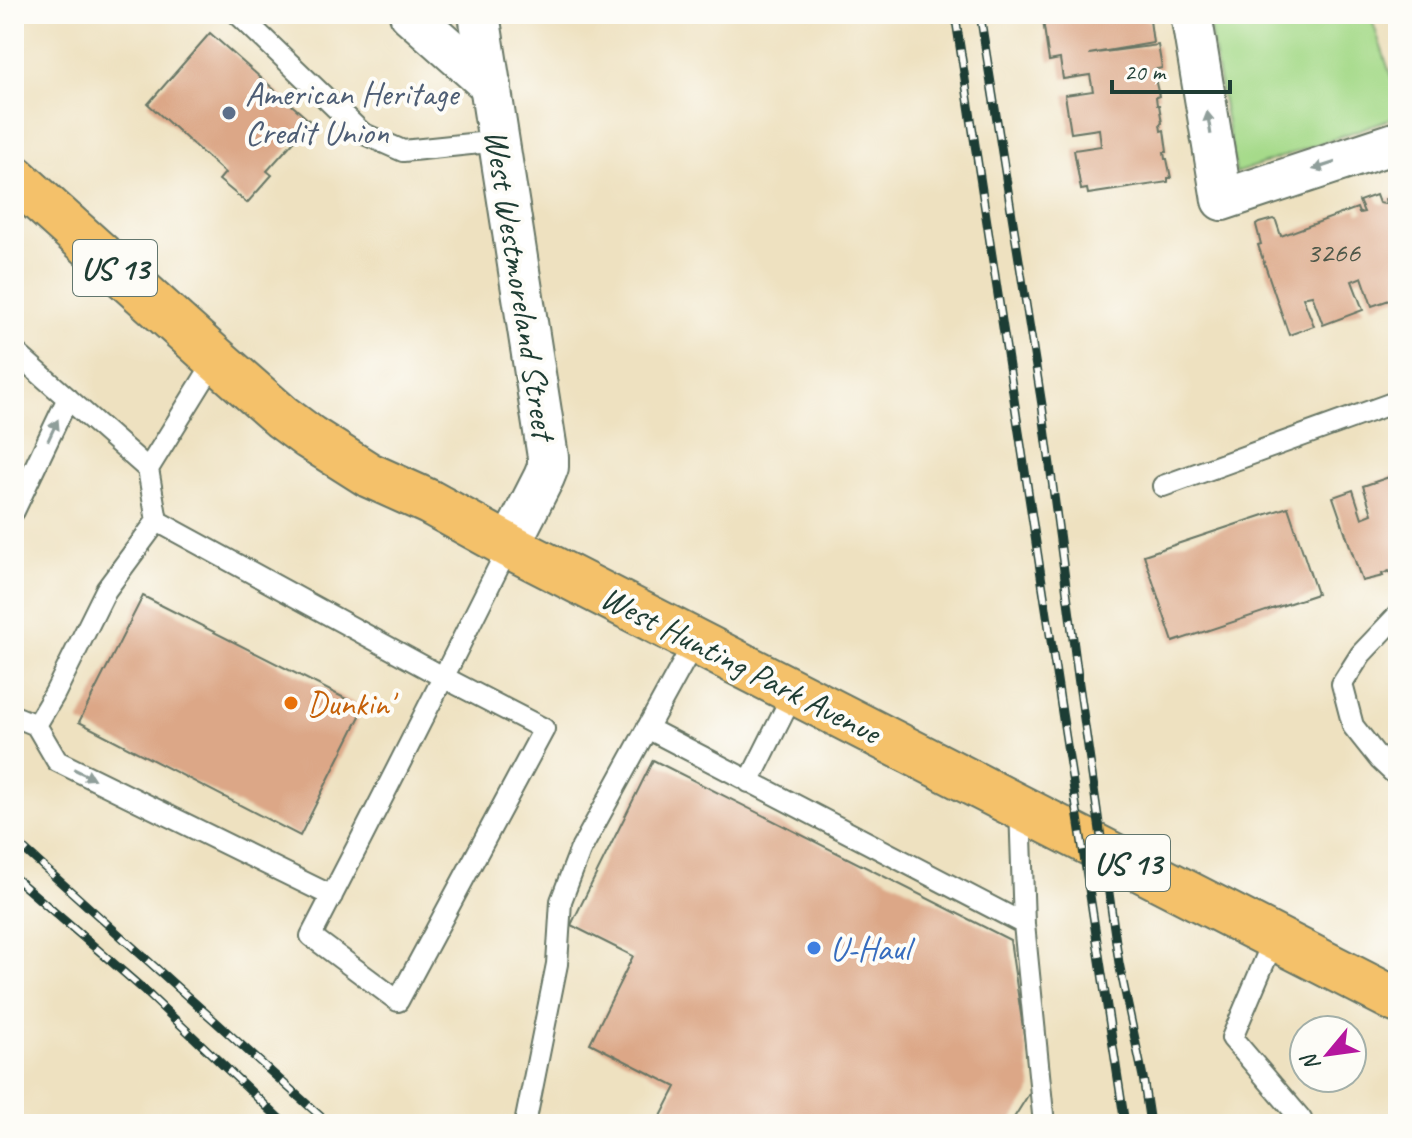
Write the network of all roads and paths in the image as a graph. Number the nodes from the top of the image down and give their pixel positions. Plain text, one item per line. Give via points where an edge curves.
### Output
1 (238, 14) edge
2 (410, 14) edge
3 (479, 14) edge
4 (1191, 14) edge
5 (491, 86) junction
6 (499, 141) junction
7 (1398, 142) edge
8 (23, 191) edge
9 (14, 351) edge
10 (216, 359) junction
11 (68, 398) junction
12 (1398, 401) edge
13 (148, 469) junction
14 (1163, 486) dead end
15 (14, 511) edge
16 (157, 521) junction
17 (509, 546) junction
18 (1398, 615) edge
19 (695, 641) junction
20 (443, 677) junction
21 (794, 692) junction
22 (14, 716) edge
23 (36, 725) junction
24 (647, 728) junction
25 (1398, 777) edge
26 (749, 782) junction
27 (1020, 807) junction
28 (332, 896) junction
29 (1024, 924) junction
30 (1274, 939) junction
31 (1398, 1001) edge
32 (1301, 1119) dead end
33 (525, 1124) edge
34 (1044, 1124) edge

1 - 6 lane via 362,133 403,151
2 - 5 street
3 - 5 street, West Westmoreland Street
7 -> 4 street via 1222,200
5 - 6 street, West Westmoreland Street
6 - 17 street, West Westmoreland Street via 548,457 544,477
8 - 10 main road, West Hunting Park Avenue / US 13
9 - 11 lane
10 - 13 lane
10 - 17 main road, West Hunting Park Avenue / US 13 via 282,417 339,457
11 - 13 lane
15 -> 11 lane
12 - 14 lane
13 - 16 lane
16 - 20 lane
16 - 23 lane via 106,590
17 - 19 main road, West Hunting Park Avenue / US 13
17 - 20 lane
18 - 25 lane via 1361,654 1342,684 1353,726
19 - 21 main road, West Hunting Park Avenue / US 13
19 - 24 lane
20 - 28 lane
20 - 28 lane via 544,729 398,1001 311,936
21 - 26 lane
21 - 27 main road, West Hunting Park Avenue / US 13
22 - 23 lane
23 -> 28 lane via 57,761
24 - 26 lane
24 - 33 lane via 580,851 561,901 557,964
26 - 29 lane
27 - 29 lane
27 - 30 main road, West Hunting Park Avenue / US 13
29 - 34 lane
30 - 31 main road, West Hunting Park Avenue / US 13
30 - 32 lane via 1232,1038

